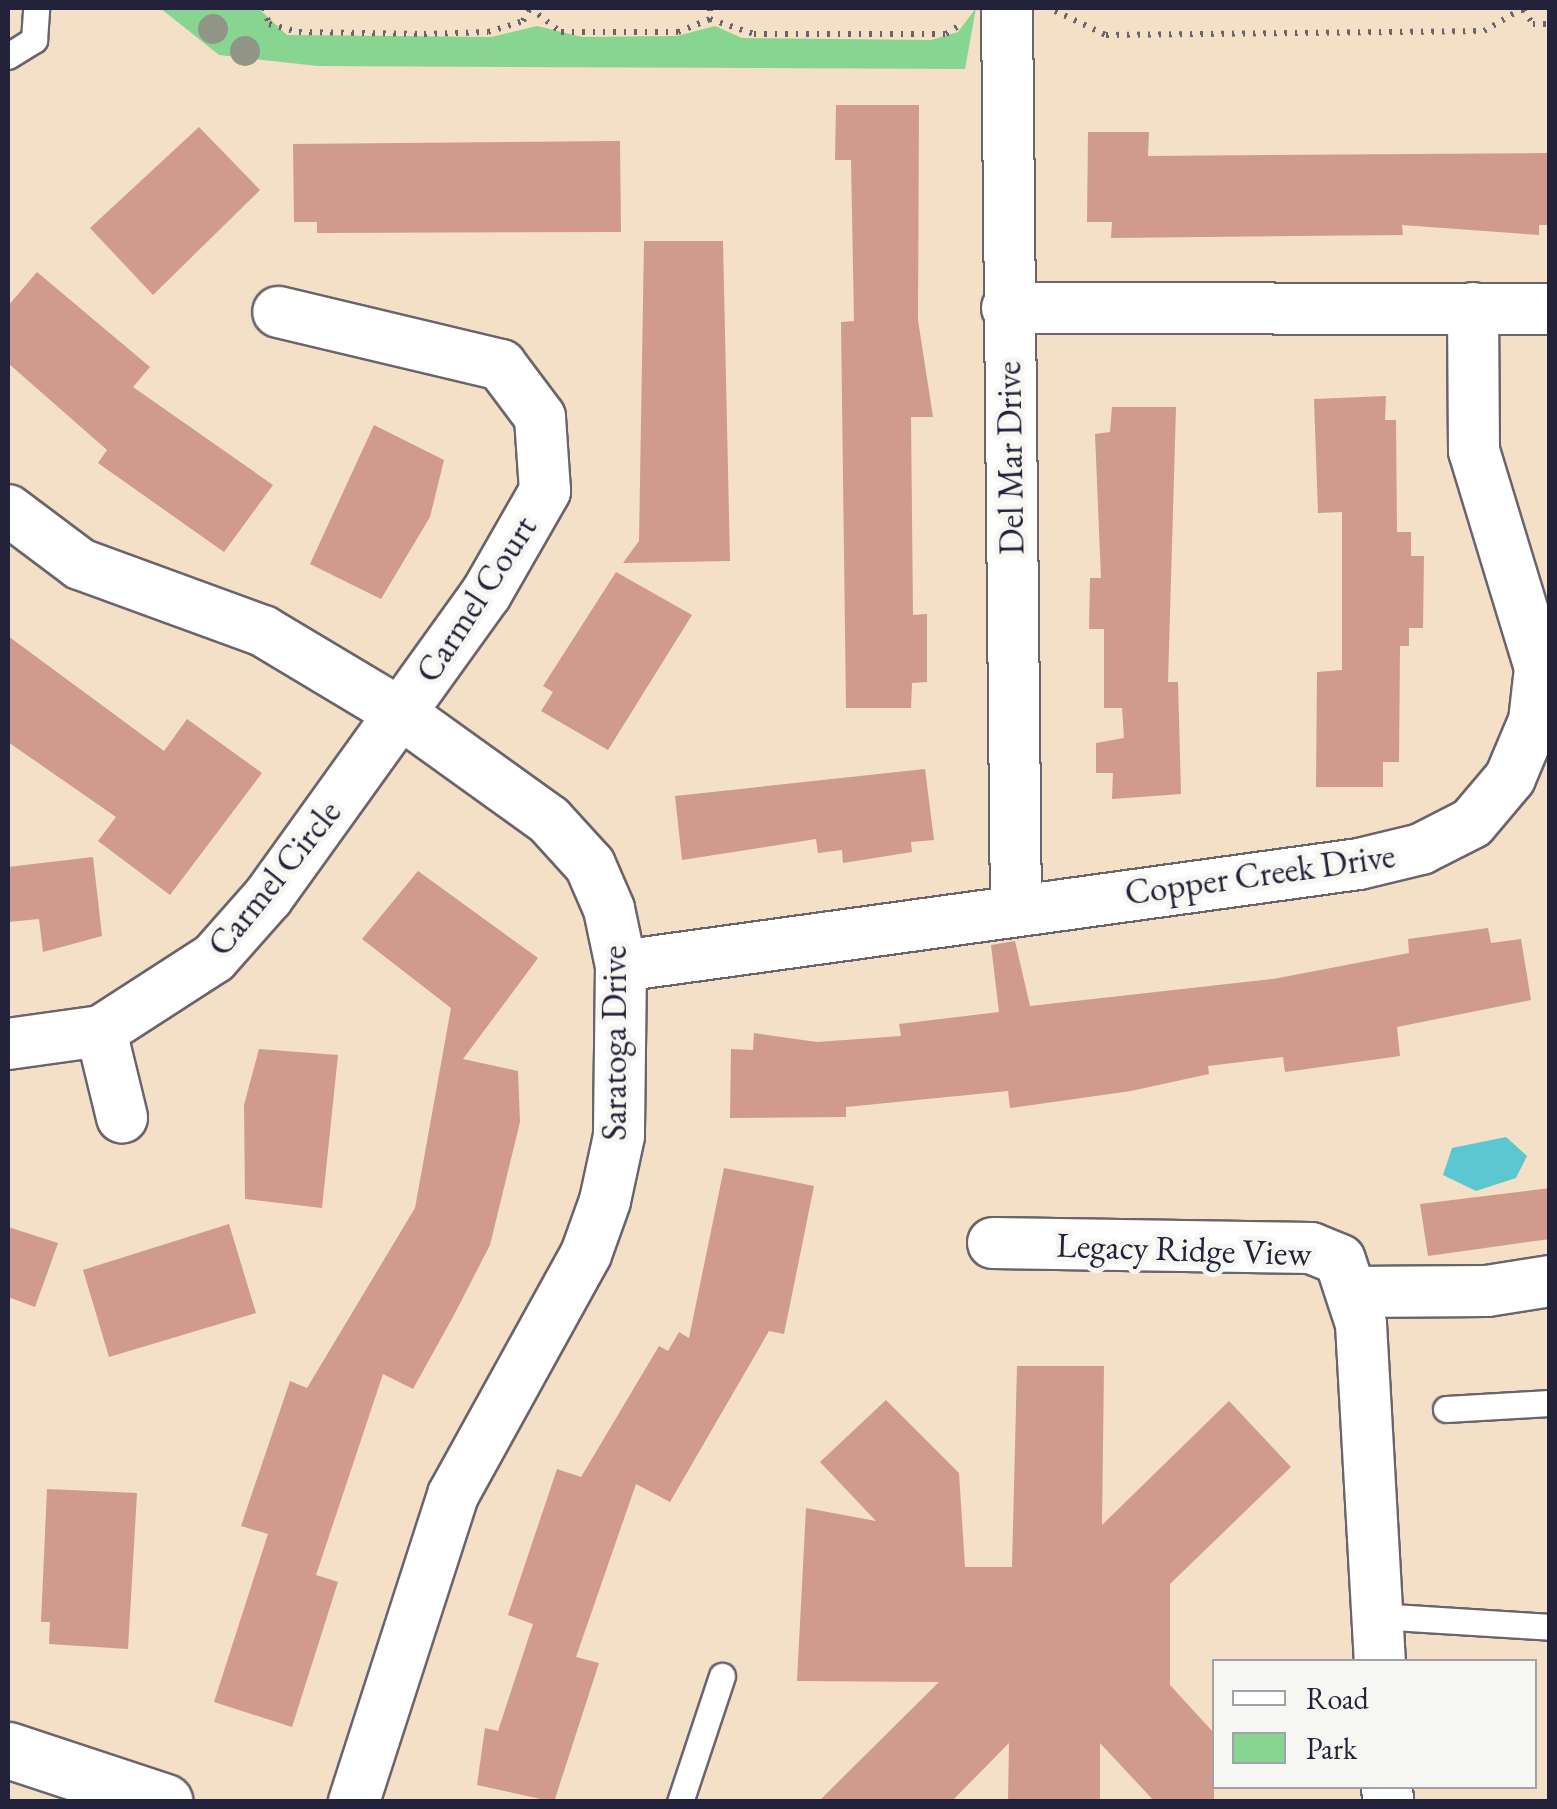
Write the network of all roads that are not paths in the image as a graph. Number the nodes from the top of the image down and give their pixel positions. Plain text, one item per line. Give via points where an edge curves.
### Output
1 (36, 8) edge
2 (987, 13) edge
3 (8, 56) edge
4 (1008, 308) junction
5 (1473, 308) junction
6 (1550, 310) edge
7 (278, 312) dead end
8 (8, 510) edge
9 (400, 713) junction
10 (1016, 908) junction
11 (621, 966) junction
12 (100, 1031) junction
13 (8, 1044) edge
14 (122, 1117) dead end
15 (993, 1242) dead end
16 (1550, 1281) edge
17 (1350, 1292) junction
18 (1550, 1403) edge
19 (1446, 1409) dead end
20 (1550, 1627) edge
21 (1379, 1639) edge
22 (722, 1676) dead end
23 (8, 1753) edge
24 (165, 1802) edge
25 (354, 1802) edge
26 (680, 1802) edge

1 - 3 lane via 34,40
2 - 4 street, Del Mar Drive
4 - 5 street
4 - 10 street, Del Mar Drive
5 - 6 street
5 - 10 street, Copper Creek Drive via 1474,451 1540,668 1534,722 1510,778 1472,823 1422,849
7 - 9 street, Carmel Court via 501,365 540,417 547,474 524,538
8 - 9 street, Saratoga Drive via 80,564 263,631
9 - 11 street, Saratoga Drive via 549,820 590,866
9 - 12 street, Carmel Circle via 214,958
10 - 11 street, Copper Creek Drive
11 - 25 street, Saratoga Drive via 619,1136 606,1201 586,1254 453,1494
12 - 13 street, Carmel Circle
12 - 14 street
15 - 17 street, Legacy Ridge View via 1311,1248 1340,1260
16 - 17 street, Legacy Ridge View via 1486,1292
17 - 21 street, Legacy Ridge View via 1361,1324
18 - 19 lane
20 - 21 lane
22 - 26 lane
23 - 24 street

